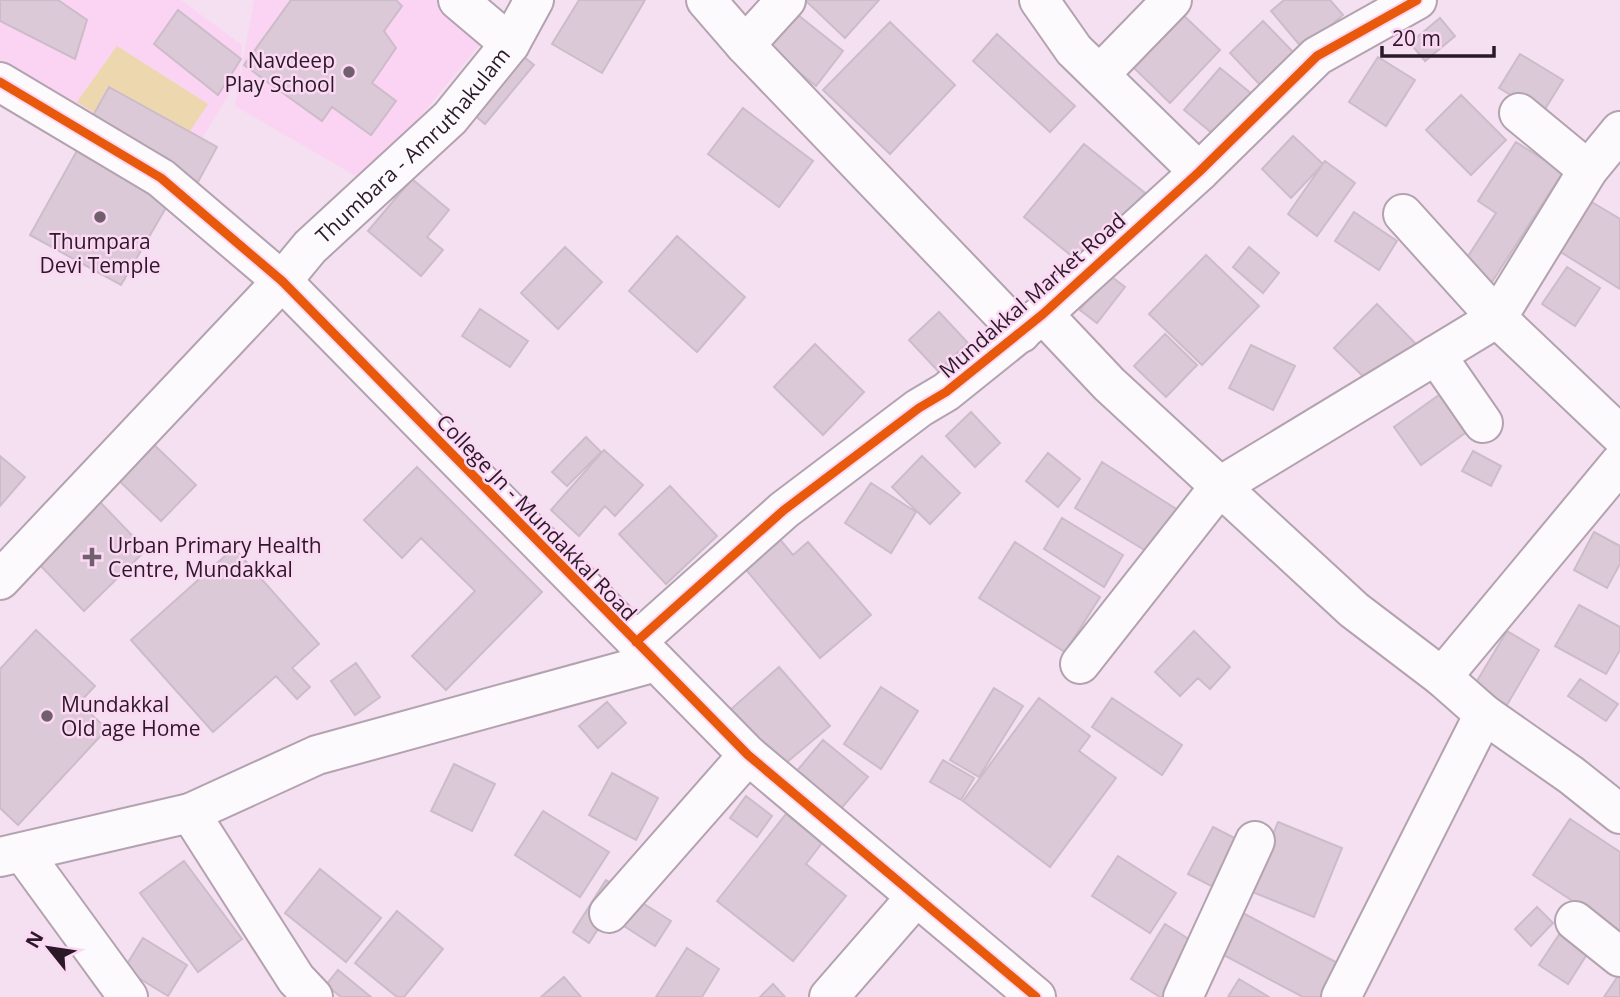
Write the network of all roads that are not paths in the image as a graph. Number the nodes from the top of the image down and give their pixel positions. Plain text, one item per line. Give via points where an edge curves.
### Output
1 (458, 0) edge
2 (534, 0) edge
3 (706, 0) edge
4 (786, 0) edge
5 (1040, 0) edge
6 (1172, 0) edge
7 (1417, 0) edge
8 (510, 44) junction
9 (745, 45) junction
10 (1100, 74) junction
11 (0, 82) edge
12 (1519, 113) dead end
13 (1620, 131) edge
14 (1588, 170) junction
15 (1199, 172) junction
16 (1403, 214) dead end
17 (282, 281) junction
18 (1497, 318) junction
19 (1032, 324) junction
20 (1436, 355) junction
21 (1483, 423) dead end
22 (1620, 435) edge
23 (1620, 463) edge
24 (1220, 486) junction
25 (0, 580) edge
26 (646, 652) junction
27 (1080, 663) dead end
28 (1442, 677) junction
29 (1484, 714) junction
30 (748, 755) junction
31 (190, 813) junction
32 (1620, 814) edge
33 (1255, 841) dead end
34 (12, 855) edge
35 (916, 897) junction
36 (609, 913) dead end
37 (1575, 921) dead end
38 (1620, 957) edge
39 (128, 997) edge
40 (313, 997) edge
41 (829, 997) edge
42 (1036, 997) edge
43 (1183, 997) edge
44 (1341, 997) edge

1 - 8 street
2 - 8 street, Thumbara - Amruthakulam
3 - 9 street
4 - 9 street
5 - 10 street via 1074,50
6 - 10 street
7 - 15 street, Mundakkal Market Road via 1317,56
8 - 17 street, Thumbara - Amruthakulam via 450,118 310,247
9 - 19 street
10 - 15 street
11 - 17 street, College Jn - Mundakkal Road via 161,178
12 - 14 street
13 - 14 street
14 - 18 street
15 - 19 street, Mundakkal Market Road
16 - 18 street
17 - 25 street, Thumbara - Amruthakulam
17 - 26 street, College Jn - Mundakkal Road
18 - 20 street
18 - 22 street
19 - 24 street via 1109,384
19 - 26 street, Mundakkal Market Road via 784,510
20 - 21 street
20 - 24 street
23 - 28 street
24 - 27 street
24 - 28 street via 1354,610
26 - 30 street, College Jn - Mundakkal Road
26 - 31 street via 317,755
28 - 29 street
29 - 32 street
29 - 44 street
30 - 35 street, College Jn - Mundakkal Road
30 - 36 street
31 - 34 street
31 - 40 street via 296,979
33 - 43 street
34 - 39 street
35 - 41 street
35 - 42 street, College Jn - Mundakkal Road
37 - 38 street

